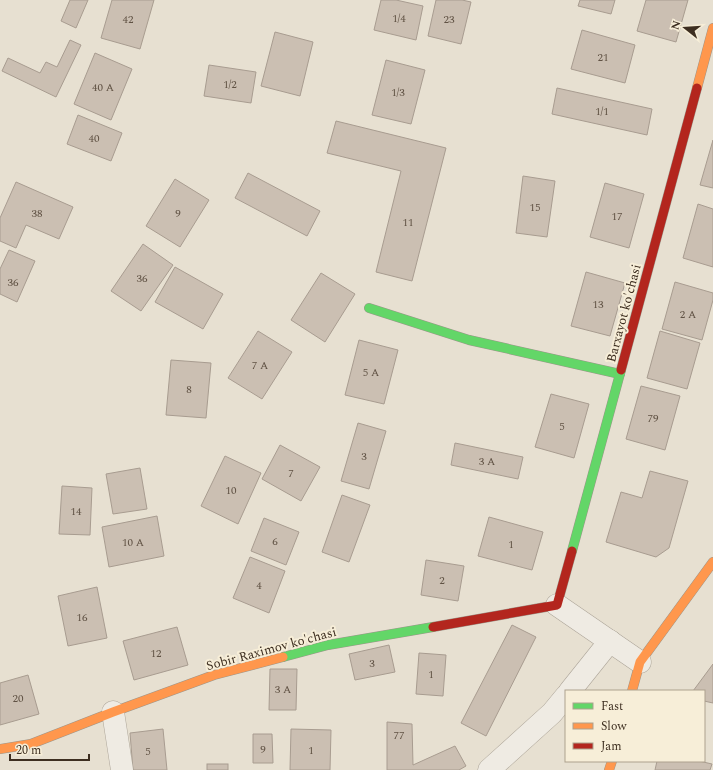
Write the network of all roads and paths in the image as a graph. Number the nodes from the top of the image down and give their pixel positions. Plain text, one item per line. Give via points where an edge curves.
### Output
1 (713, 28) edge
2 (369, 308) dead end
3 (620, 374) junction
4 (713, 562) edge
5 (557, 605) junction
6 (610, 641) junction
7 (640, 662) junction
8 (571, 690) edge
9 (632, 690) edge
10 (565, 697) edge
11 (113, 712) junction
12 (0, 749) edge
13 (122, 770) edge
14 (489, 770) edge

1 - 3 street, Barxayot ko'chasi
2 - 3 street via 469,340
3 - 5 street, Barxayot ko'chasi
4 - 7 street
5 - 6 street
5 - 11 street, Sobir Raximov ko'chasi via 328,645 214,675
6 - 7 street
6 - 8 street
7 - 9 street
10 - 14 street via 552,713
11 - 12 street, Sobir Raximov ko'chasi via 31,744
11 - 13 street

